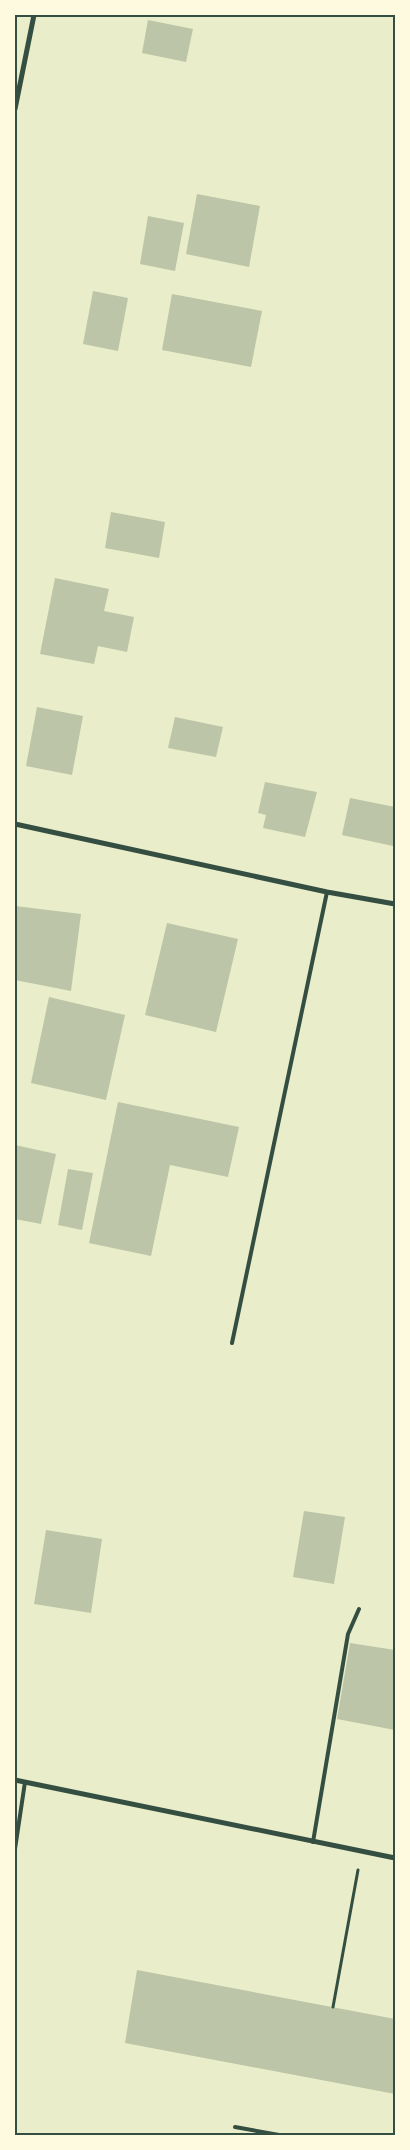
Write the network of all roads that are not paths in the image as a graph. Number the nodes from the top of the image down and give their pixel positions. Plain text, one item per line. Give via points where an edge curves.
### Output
1 (34, 15) edge
2 (15, 109) edge
3 (15, 824) edge
4 (327, 892) junction
5 (395, 904) edge
6 (232, 1343) dead end
7 (359, 1609) dead end
8 (15, 1780) edge
9 (25, 1782) junction
10 (313, 1842) junction
11 (15, 1849) edge
12 (395, 1858) edge
13 (235, 2126) dead end
14 (280, 2135) edge

1 - 2 street
3 - 4 street
4 - 5 street
4 - 6 lane
7 - 10 lane via 348,1634
8 - 9 street
9 - 10 street
9 - 11 lane
10 - 12 street
13 - 14 lane

